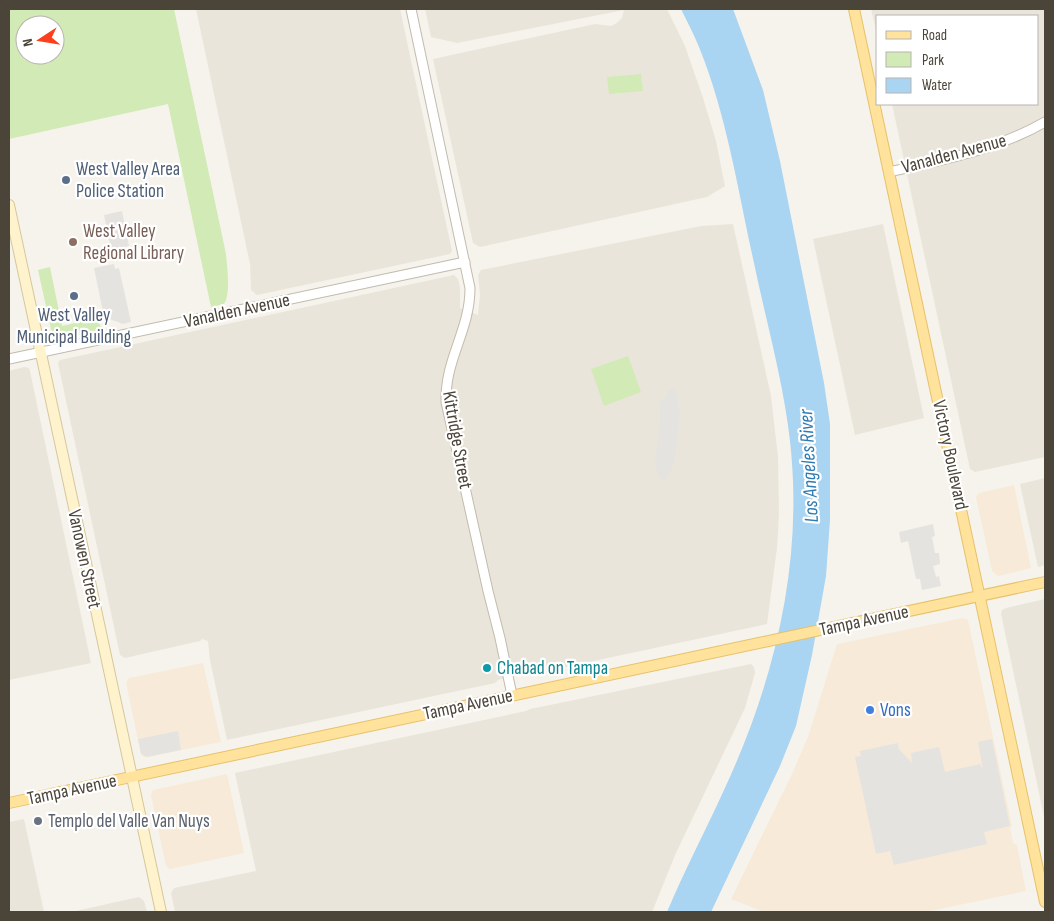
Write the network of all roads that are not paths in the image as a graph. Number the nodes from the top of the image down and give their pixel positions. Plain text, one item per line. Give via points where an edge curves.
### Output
1 (411, 9) edge
2 (854, 9) edge
3 (1045, 122) edge
4 (889, 172) junction
5 (9, 205) edge
6 (464, 262) junction
7 (41, 353) junction
8 (9, 360) edge
9 (1045, 582) edge
10 (980, 596) junction
11 (512, 696) junction
12 (132, 777) junction
13 (9, 803) edge
14 (1045, 902) edge
15 (161, 912) edge

1 - 6 street, Kittridge Street
2 - 4 main road, Victory Boulevard
3 - 4 street, Vanalden Avenue via 980,151
4 - 10 main road, Victory Boulevard
5 - 7 main road, Vanowen Street
6 - 7 street, Vanalden Avenue
6 - 11 street, Kittridge Street via 470,306 448,369 446,402
7 - 8 street, Vanalden Avenue
7 - 12 main road, Vanowen Street
9 - 10 main road, Tampa Avenue
10 - 11 main road, Tampa Avenue
10 - 14 main road, Victory Boulevard
11 - 12 main road, Tampa Avenue
12 - 13 main road, Tampa Avenue
12 - 15 main road, Vanowen Street

